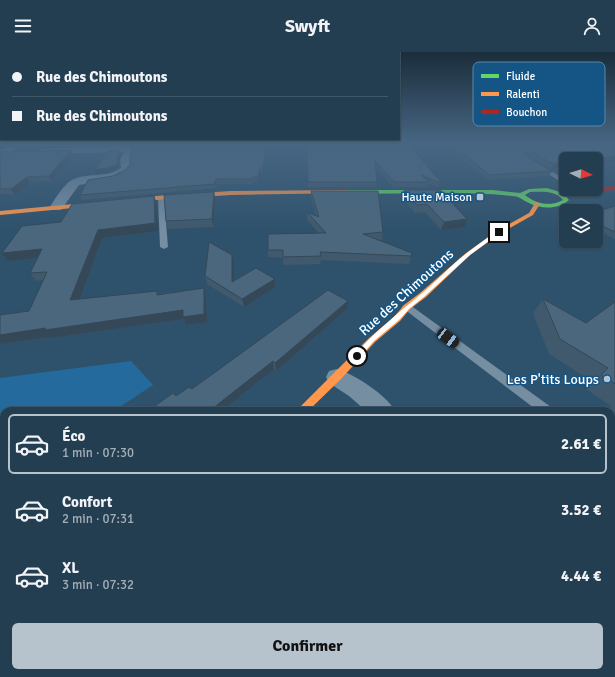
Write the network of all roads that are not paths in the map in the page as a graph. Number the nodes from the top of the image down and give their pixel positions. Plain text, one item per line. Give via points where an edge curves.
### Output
1 (124, 171) edge
2 (546, 171) edge
3 (559, 179) edge
4 (615, 188) edge
5 (603, 189) edge
6 (559, 193) edge
7 (521, 195) junction
8 (563, 196) edge
9 (161, 198) junction
10 (537, 204) junction
11 (56, 207) junction
12 (0, 213) edge
13 (164, 247) dead end
14 (407, 308) junction
15 (337, 377) junction
16 (305, 407) edge
17 (378, 407) edge
18 (542, 407) edge

1 - 11 street via 110,178 76,182
2 - 3 lane
4 - 5 main road
6 - 7 main road via 535,190
7 - 9 main road via 479,192 291,192
7 - 10 main road via 527,201
8 - 10 main road via 566,200 562,203
9 - 11 main road
9 - 13 lane
10 - 14 main road, Rue des Chimoutons via 531,214 468,254
11 - 12 main road
14 - 15 main road, Rue des Chimoutons
14 - 18 lane
15 - 16 main road, Rue des Chimoutons
15 - 17 street

